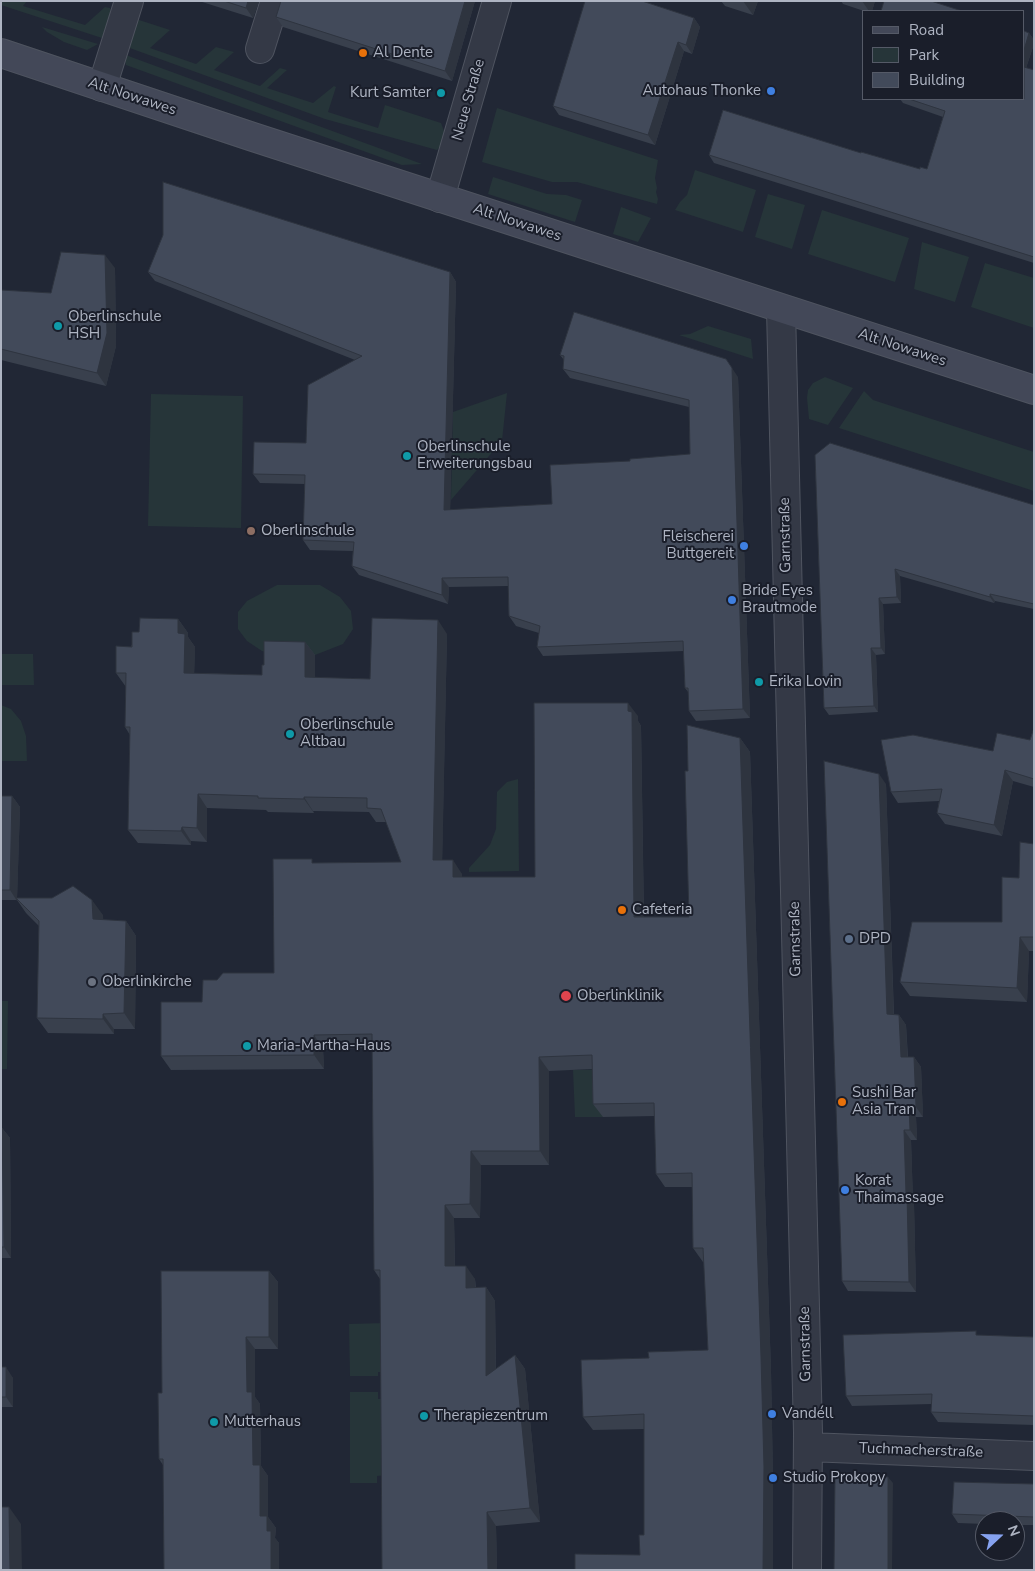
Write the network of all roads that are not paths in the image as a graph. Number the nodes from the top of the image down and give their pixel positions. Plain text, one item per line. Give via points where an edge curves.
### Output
1 (129, 1) edge
2 (275, 1) edge
3 (497, 1) edge
4 (260, 49) dead end
5 (1, 53) edge
6 (102, 87) junction
7 (440, 198) junction
8 (781, 309) junction
9 (1034, 390) edge
10 (808, 1446) junction
11 (1034, 1456) edge
12 (807, 1570) edge

1 - 6 street
2 - 4 street
3 - 7 street, Neue Straße
5 - 6 street, Alt Nowawes
6 - 7 street, Alt Nowawes
7 - 8 street, Alt Nowawes
8 - 9 street, Alt Nowawes
8 - 10 street, Garnstraße
10 - 11 street, Tuchmacherstraße
10 - 12 street, Garnstraße

